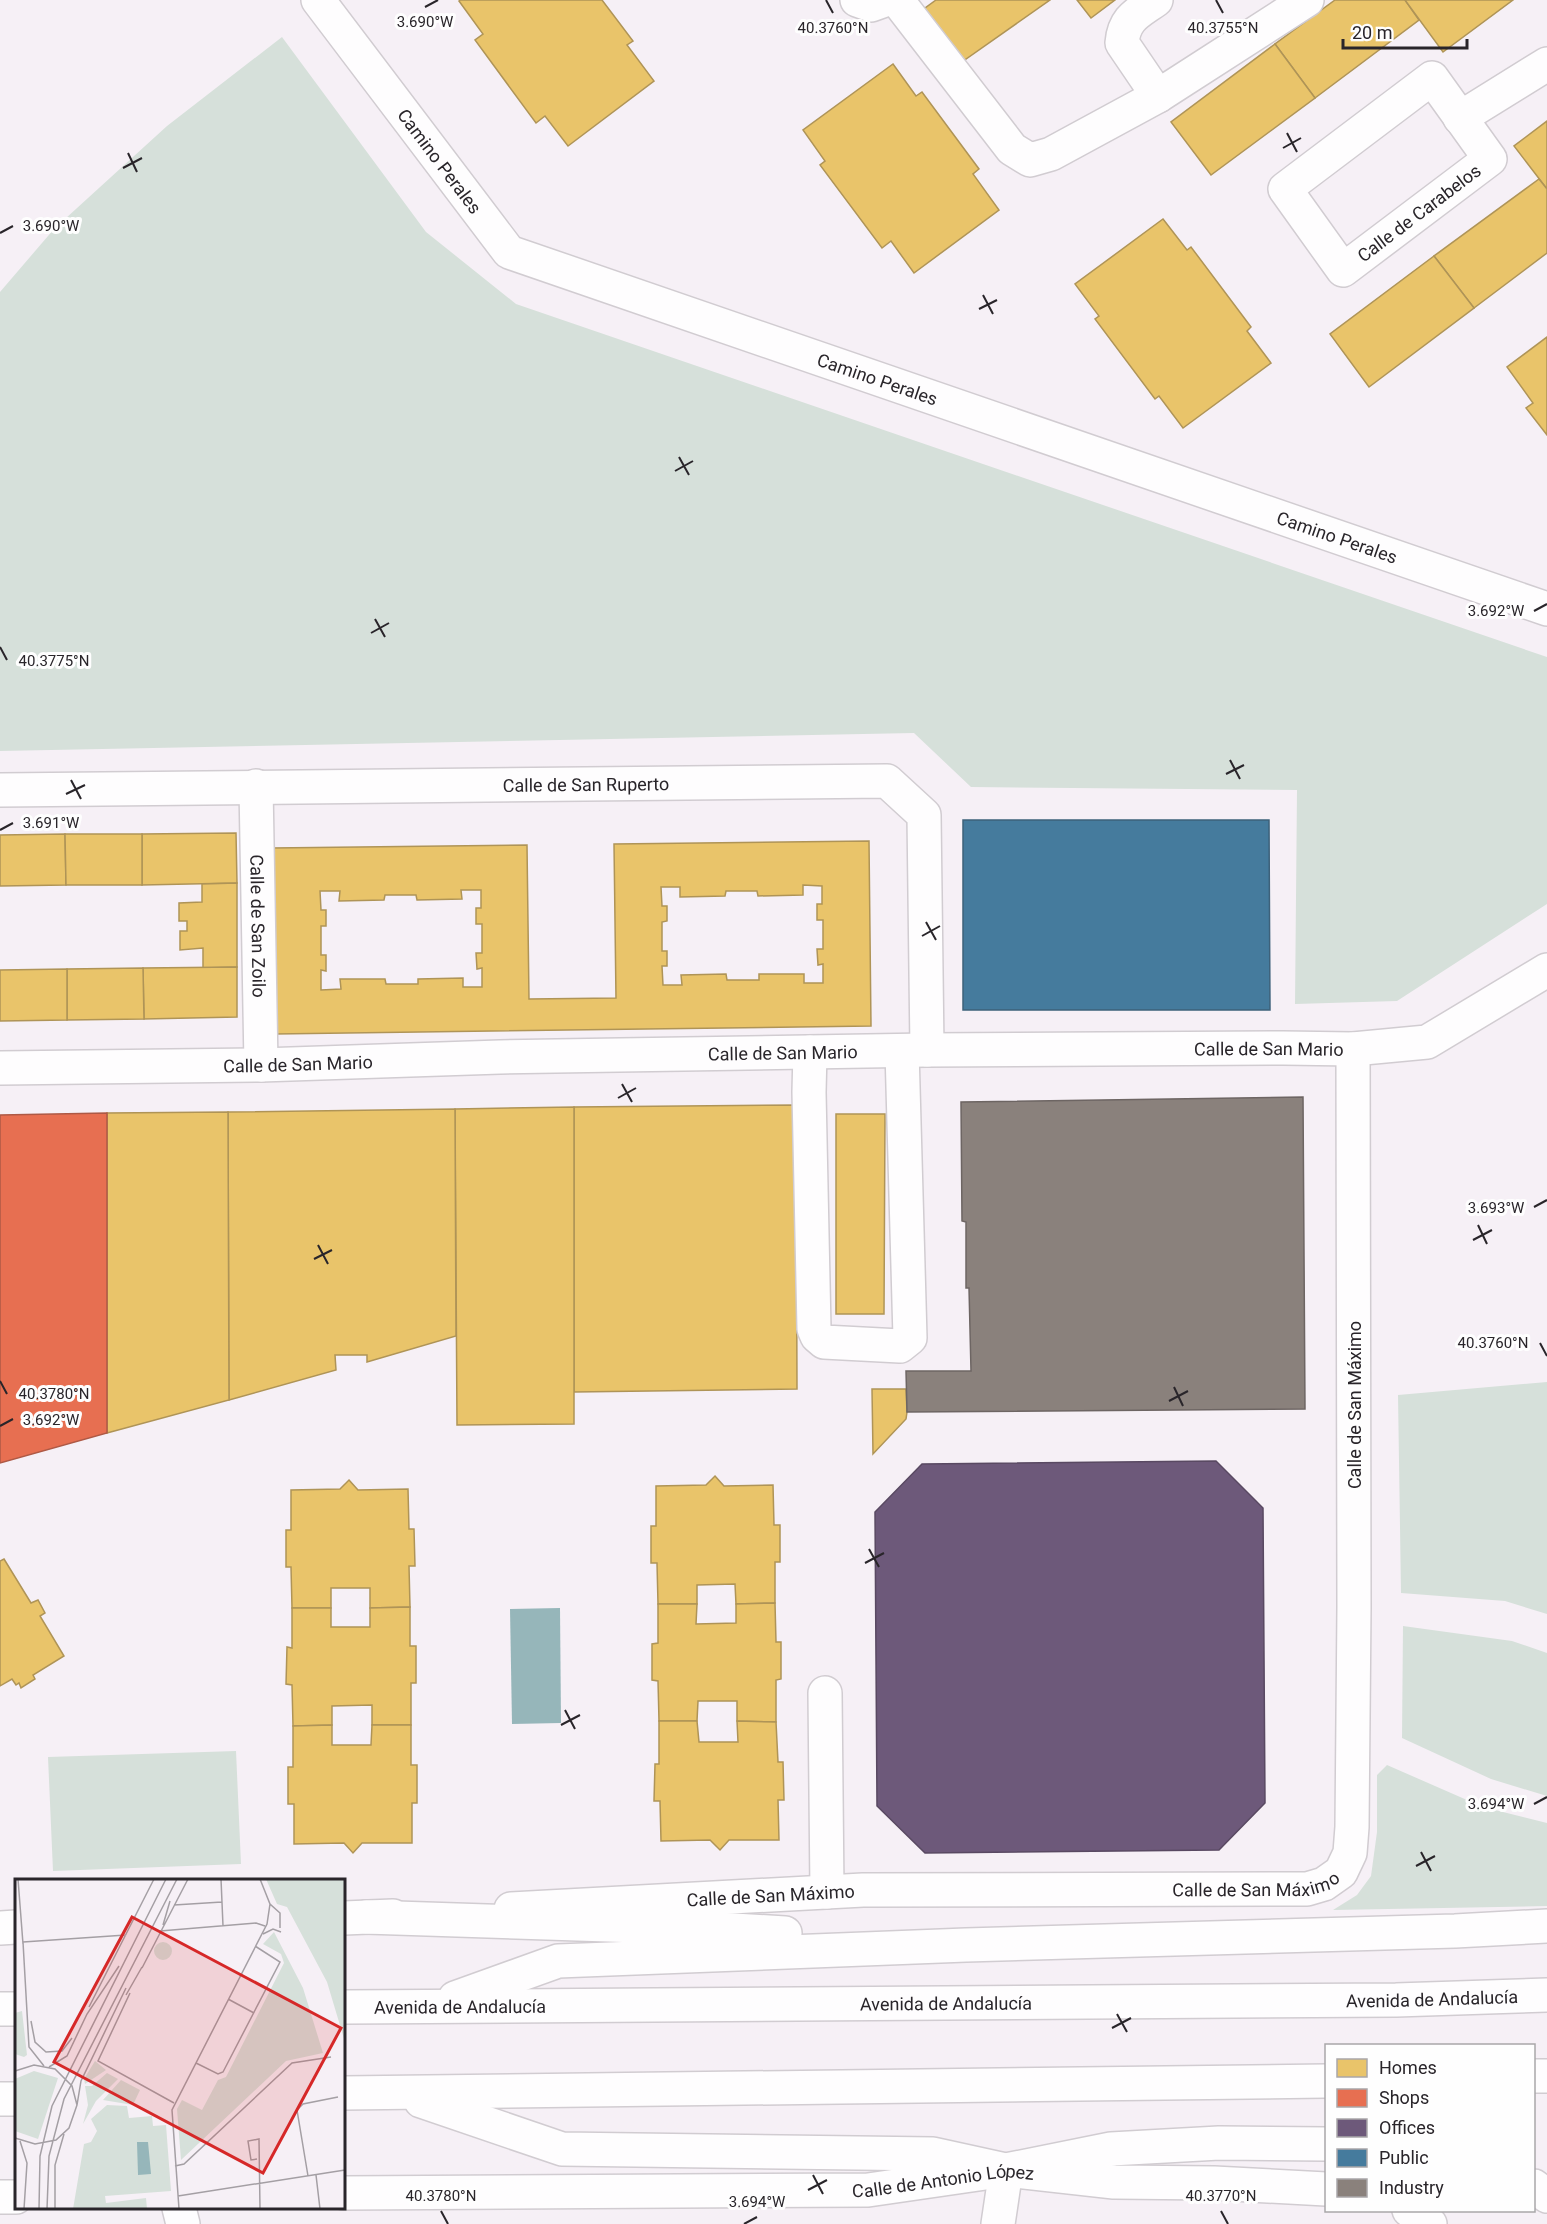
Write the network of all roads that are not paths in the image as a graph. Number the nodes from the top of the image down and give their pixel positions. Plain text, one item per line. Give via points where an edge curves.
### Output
1 (318, 0) edge
2 (857, 0) edge
3 (885, 0) edge
4 (897, 0) edge
5 (1156, 0) edge
6 (1307, 0) edge
7 (1547, 63) edge
8 (1158, 96) junction
9 (1460, 118) junction
10 (1547, 609) edge
11 (256, 786) junction
12 (0, 790) edge
13 (1547, 970) edge
14 (1353, 1049) junction
15 (915, 1050) junction
16 (810, 1052) junction
17 (261, 1065) junction
18 (0, 1068) edge
19 (825, 1693) dead end
20 (827, 1892) junction
21 (355, 1918) edge
22 (1547, 1926) edge
23 (15, 1927) edge
24 (0, 1928) edge
25 (966, 1945) junction
26 (1547, 1995) edge
27 (431, 2006) junction
28 (345, 2007) edge
29 (1325, 2081) edge
30 (396, 2092) junction
31 (345, 2093) edge
32 (1325, 2144) edge
33 (1006, 2170) junction
34 (1325, 2189) edge
35 (345, 2193) edge
36 (178, 2209) edge
37 (1411, 2212) edge
38 (183, 2224) edge
39 (998, 2224) edge
40 (1430, 2224) edge

1 - 10 main road, Camino Perales via 509,252
2 - 3 main road via 871,5
4 - 8 main road via 1012,149 1030,160 1051,154
5 - 8 main road via 1129,20 1122,43
6 - 8 main road
7 - 9 main road
9 - 9 main road, Calle de Carabelos via 1432,78 1285,189 1343,270 1490,159
11 - 12 main road, Calle de San Ruperto
11 - 15 main road, Calle de San Ruperto via 887,781 924,815
11 - 17 main road, Calle de San Zoilo
13 - 14 main road, Calle de San Mario via 1427,1042
14 - 15 main road, Calle de San Mario
14 - 20 main road, Calle de San Máximo via 1353,1746 1350,1854 1341,1872 1324,1884 1307,1889
15 - 16 main road, Calle de San Mario
15 - 16 main road, Calle de San Ruperto via 910,1338 900,1346 824,1342 814,1329
16 - 17 main road, Calle de San Mario
17 - 18 main road, Calle de San Mario
19 - 20 main road
20 - 21 main road, Calle de San Máximo
21 - 25 main road via 700,1928
22 - 25 main road
23 - 24 main road
25 - 27 main road via 558,1961
26 - 27 main road, Avenida de Andalucía via 1396,2000
27 - 28 main road, Avenida de Andalucía
29 - 30 main road
30 - 31 main road
30 - 33 main road via 562,2149 933,2154
32 - 33 main road via 1219,2143 1111,2149
33 - 34 main road, Calle de Antonio López via 1114,2182
33 - 35 main road, Calle de Antonio López via 868,2190
33 - 39 main road
36 - 38 main road
37 - 40 main road

